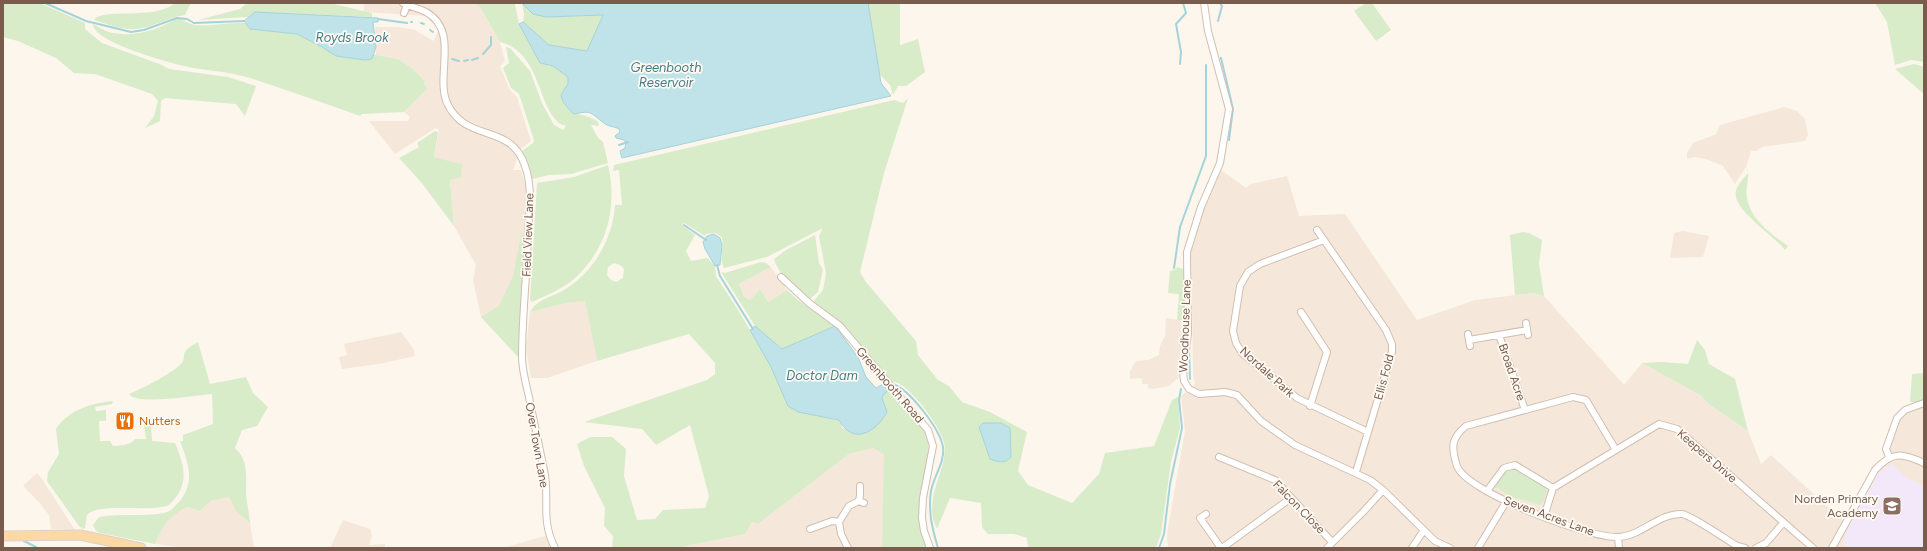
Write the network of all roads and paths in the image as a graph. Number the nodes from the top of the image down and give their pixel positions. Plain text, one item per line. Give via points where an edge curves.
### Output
1 (1204, 3) edge
2 (405, 4) edge
3 (404, 13) dead end
4 (1317, 230) dead end
5 (1324, 240) junction
6 (781, 276) dead end
7 (1299, 322) dead end
8 (1527, 330) dead end
9 (1499, 335) junction
10 (1469, 340) dead end
11 (523, 366) joint
12 (1924, 403) edge
13 (1310, 406) junction
14 (1525, 410) junction
15 (1368, 432) junction
16 (1616, 450) junction
17 (1219, 456) dead end
18 (1886, 459) junction
19 (1924, 463) edge
20 (1356, 472) junction
21 (860, 486) dead end
22 (1553, 488) junction
23 (1383, 490) junction
24 (1488, 491) junction
25 (1291, 498) junction
26 (1506, 502) junction
27 (1206, 514) dead end
28 (1544, 517) junction
29 (839, 522) junction
30 (1783, 523) junction
31 (810, 529) dead end
32 (1424, 530) junction
33 (3, 536) edge
34 (1618, 538) junction
35 (1332, 542) junction
36 (141, 548) edge
37 (555, 548) edge
38 (848, 548) edge
39 (930, 548) edge
40 (1222, 548) edge
41 (1327, 548) edge
42 (1412, 548) edge
43 (1450, 548) edge
44 (1478, 548) edge
45 (1618, 548) edge
46 (1745, 548) edge
47 (1756, 548) edge
48 (1813, 548) edge
49 (1832, 548) edge

1 - 20 street, Woodhouse Lane via 1208,31 1229,109 1220,163 1201,207 1187,252 1188,334 1184,381 1189,389 1199,394 1233,393 1261,421 1296,445
2 - 3 street
2 - 11 street, Field View Lane via 426,12 437,20 442,29 445,44 443,86 448,103 457,117 474,130 506,140 519,153 525,166 530,193
4 - 5 street, Ellis Fold
5 - 13 street, Nordale Park via 1260,264 1248,272 1240,286 1233,331 1242,353 1283,388
5 - 15 street, Ellis Fold via 1386,330 1392,344 1392,352
6 - 39 street, Greenbooth Road via 809,303 840,326 928,430 933,446 923,498 924,531
7 - 13 street, Nordale Park via 1303,315 1327,352
8 - 9 street, Broad Acre
9 - 10 street, Broad Acre
9 - 14 street, Broad Acre
11 - 37 street, Over Town Lane via 545,477 545,515
12 - 18 street via 1905,410 1896,418 1886,449
13 - 15 street, Nordale Park
14 - 16 street, Seven Acres Lane via 1572,397 1586,400
14 - 24 street, Seven Acres Lane via 1466,426 1456,434 1454,456 1458,469 1468,479
15 - 20 street, Ellis Fold
16 - 22 street, Keepers Drive
16 - 30 street, Keepers Drive via 1659,424 1677,429
17 - 25 street, Falcon Close via 1275,480
18 - 19 street via 1901,455
18 - 49 street via 1875,470
20 - 23 street, Woodhouse Lane
21 - 29 street via 861,502 849,506
22 - 24 street via 1515,465 1504,468
22 - 28 street
23 - 32 street, Woodhouse Lane
23 - 35 street
24 - 26 street, Seven Acres Lane
25 - 35 street, Falcon Close
25 - 40 street
26 - 28 street, Seven Acres Lane
26 - 44 street
27 - 40 street via 1200,518
28 - 34 street, Seven Acres Lane via 1600,535
29 - 31 street via 832,521
29 - 38 street via 841,534
30 - 47 street via 1766,543
30 - 48 street, Keepers Drive
32 - 42 street
32 - 43 street, Woodhouse Lane via 1435,541
33 - 36 main road via 80,535
34 - 45 street
34 - 46 street, Seven Acres Lane via 1637,532 1669,514 1684,514 1737,546
35 - 41 street

